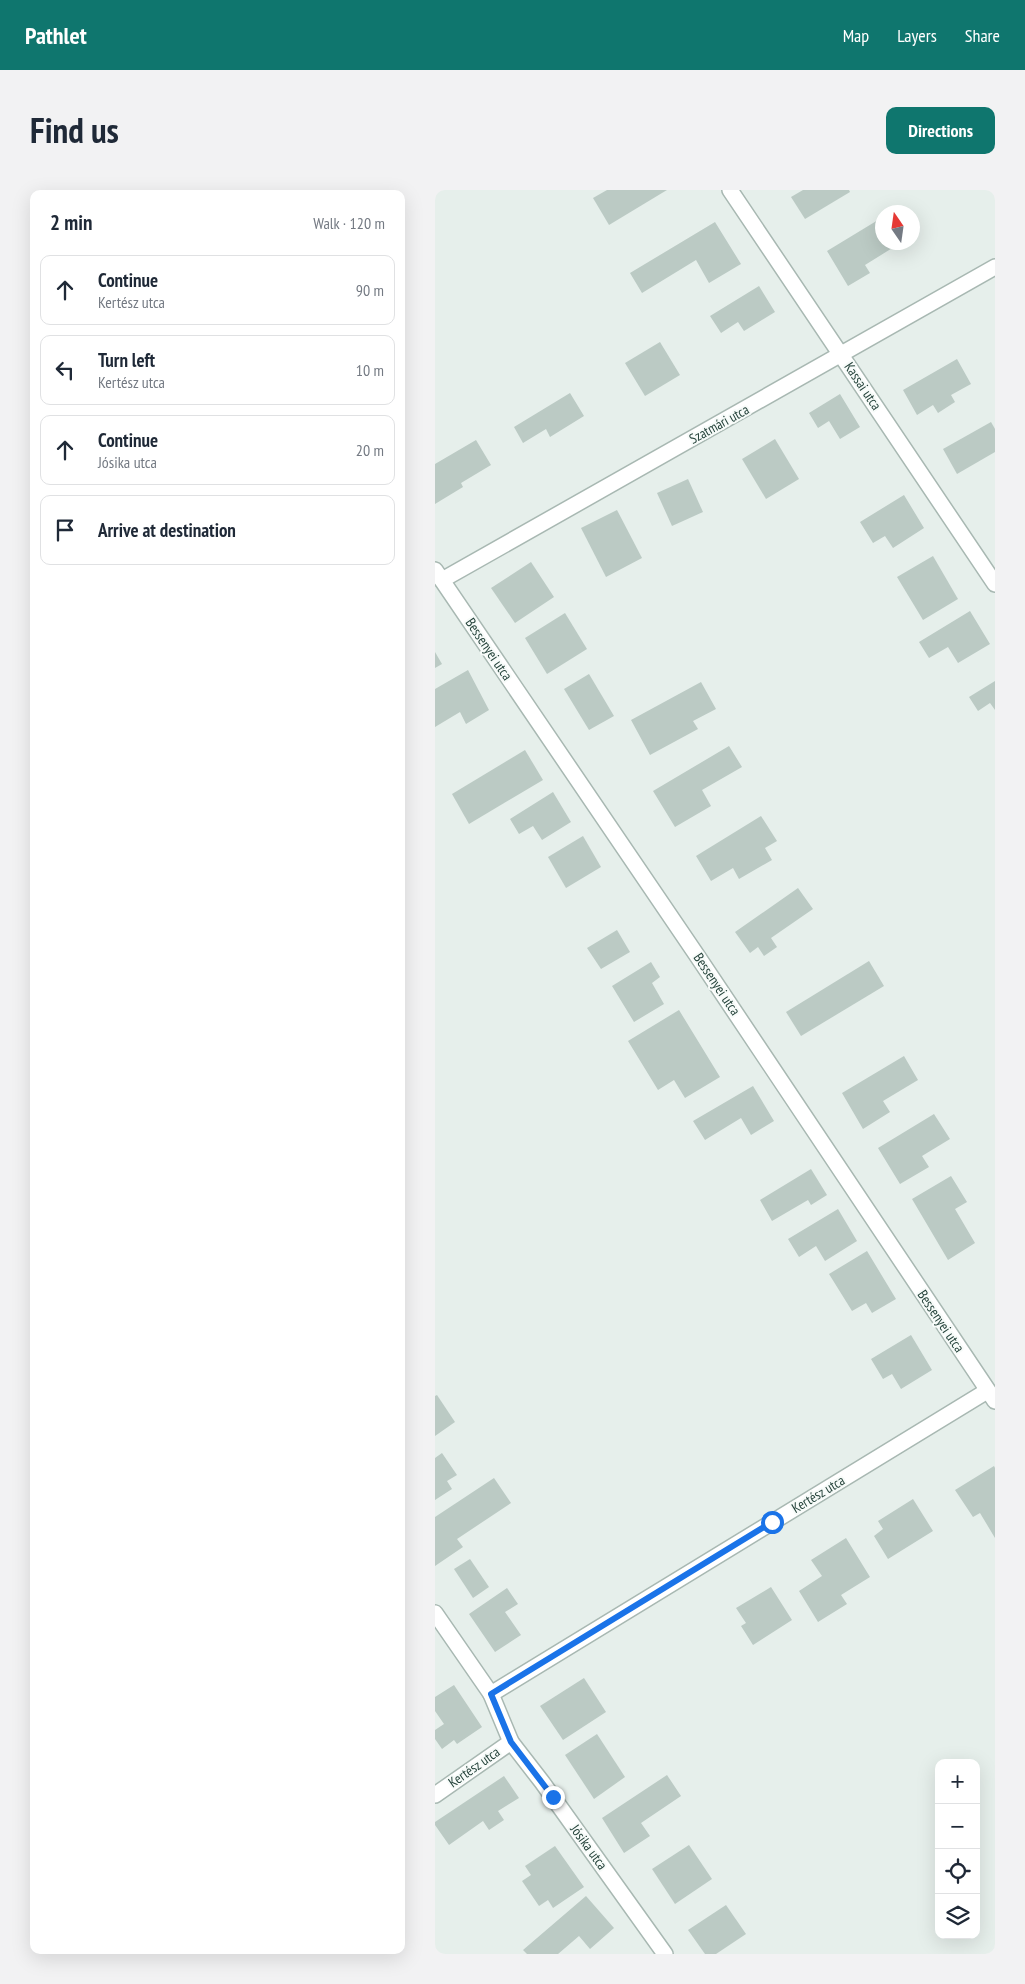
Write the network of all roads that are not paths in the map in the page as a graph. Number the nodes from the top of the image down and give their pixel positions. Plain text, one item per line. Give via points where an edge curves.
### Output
1 (730, 190) edge
2 (995, 267) edge
3 (842, 355) junction
4 (439, 575) edge
5 (995, 584) edge
6 (991, 1396) edge
7 (435, 1613) edge
8 (491, 1694) junction
9 (511, 1742) junction
10 (435, 1795) edge
11 (665, 1954) edge

1 - 3 street, Kassai utca
2 - 3 street, Szatmári utca
3 - 4 street, Szatmári utca
3 - 5 street, Kassai utca
4 - 6 street, Bessenyei utca
6 - 8 street, Kertész utca
7 - 8 street
8 - 9 street, Kertész utca
9 - 10 street, Kertész utca
9 - 11 street, Jósika utca

